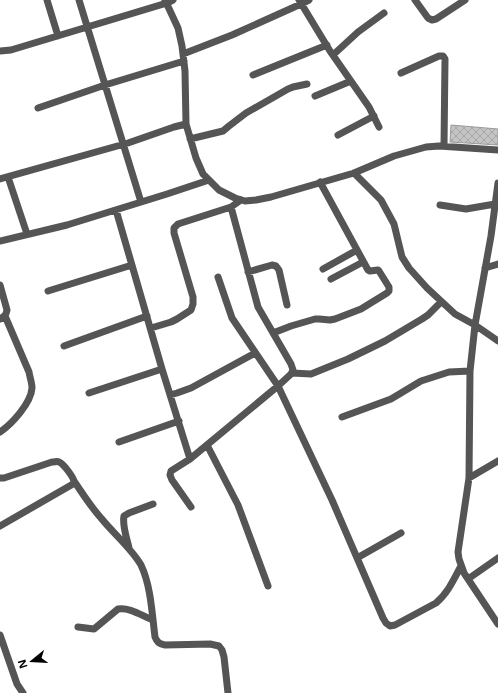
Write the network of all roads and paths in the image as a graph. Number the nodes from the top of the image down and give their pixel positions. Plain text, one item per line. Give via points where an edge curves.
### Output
1 (47, 0) edge
2 (79, 0) edge
3 (308, 0) edge
4 (415, 0) edge
5 (465, 0) edge
6 (168, 1) edge
7 (300, 2) edge
8 (384, 13) dead end
9 (87, 27) junction
10 (58, 36) junction
11 (326, 45) junction
12 (0, 52) edge
13 (333, 55) junction
14 (184, 58) junction
15 (401, 73) dead end
16 (253, 75) dead end
17 (351, 81) junction
18 (307, 84) dead end
19 (105, 85) junction
20 (315, 96) dead end
21 (38, 108) dead end
22 (374, 116) junction
23 (186, 124) junction
24 (379, 127) dead end
25 (338, 136) dead end
26 (190, 139) junction
27 (123, 144) junction
28 (444, 146) junction
29 (498, 150) edge
30 (354, 173) junction
31 (8, 177) junction
32 (0, 179) edge
33 (209, 180) junction
34 (320, 182) junction
35 (498, 183) edge
36 (242, 200) junction
37 (141, 202) junction
38 (495, 204) junction
39 (440, 205) dead end
40 (231, 207) junction
41 (116, 210) junction
42 (495, 222) edge
43 (27, 234) junction
44 (0, 240) edge
45 (357, 250) junction
46 (363, 262) junction
47 (498, 264) edge
48 (132, 265) junction
49 (485, 268) junction
50 (322, 269) dead end
51 (248, 272) junction
52 (218, 276) dead end
53 (331, 280) dead end
54 (0, 285) edge
55 (48, 291) dead end
56 (441, 302) junction
57 (287, 305) dead end
58 (147, 316) junction
59 (2, 317) edge
60 (475, 325) junction
61 (151, 328) junction
62 (273, 333) junction
63 (498, 341) edge
64 (64, 346) dead end
65 (255, 353) junction
66 (162, 369) junction
67 (470, 371) junction
68 (292, 373) junction
69 (278, 386) junction
70 (89, 393) dead end
71 (170, 395) junction
72 (342, 417) dead end
73 (179, 421) junction
74 (0, 432) edge
75 (119, 442) dead end
76 (207, 445) junction
77 (190, 459) junction
78 (498, 461) edge
79 (0, 478) edge
80 (469, 478) junction
81 (74, 481) junction
82 (153, 504) dead end
83 (192, 507) dead end
84 (0, 526) edge
85 (401, 533) dead end
86 (130, 550) junction
87 (357, 558) junction
88 (498, 558) edge
89 (461, 566) junction
90 (468, 579) junction
91 (268, 586) dead end
92 (153, 620) junction
93 (498, 624) edge
94 (78, 627) dead end
95 (0, 637) edge
96 (22, 693) edge
97 (228, 693) edge

1 - 10 street
2 - 9 street
3 - 7 street
4 - 5 street via 432,20
6 - 9 street
6 - 14 street via 178,28
7 - 11 street
7 - 14 street
8 - 13 street
9 - 10 street
9 - 19 street
10 - 12 street
11 - 13 street
11 - 16 street
13 - 17 street
14 - 19 street
14 - 23 street
15 - 28 street via 440,56 445,59
17 - 20 street
17 - 22 street
18 - 26 street via 288,89 246,113 222,131
19 - 21 street
19 - 27 street
22 - 24 street
22 - 25 street
23 - 26 street
23 - 27 street
26 - 33 street via 203,174
27 - 31 street
27 - 37 street
28 - 29 street
28 - 30 street via 416,149
30 - 34 street
30 - 56 street via 381,200 394,224 399,249 405,262
31 - 32 street
31 - 43 street
33 - 36 street via 219,190
33 - 37 street
34 - 36 street via 271,197
34 - 45 street
35 - 38 street
36 - 40 street
37 - 41 street
38 - 39 street via 466,209
38 - 42 street
40 - 51 street
40 - 61 street via 178,224 174,228 193,304 191,310 177,319
41 - 43 street
41 - 48 street
42 - 49 street
43 - 44 street
45 - 46 street
45 - 50 street
46 - 53 street
46 - 62 street via 368,270 379,271 388,287 388,293 361,309 335,319 319,319
47 - 49 street
48 - 55 street
48 - 58 street
49 - 60 street
51 - 57 street via 276,266
51 - 62 street via 258,307
52 - 65 street via 232,318
54 - 59 street via 7,310
56 - 60 street via 455,314
56 - 68 street via 422,319 348,359 311,374
58 - 61 street
58 - 64 street
59 - 74 street via 29,372 32,389 22,410
60 - 63 street
60 - 67 street
61 - 66 street
62 - 68 street via 291,364
65 - 69 street
65 - 71 street via 191,388
66 - 70 street
66 - 71 street
67 - 72 street via 449,372 421,381 391,399
67 - 80 street
68 - 69 street
69 - 76 street
69 - 87 street
71 - 73 street
73 - 75 street
73 - 77 street
76 - 77 street
76 - 91 street via 238,505
77 - 83 street via 171,471 170,475
78 - 80 street
79 - 81 street via 56,461 60,462
80 - 89 street via 459,544
81 - 84 street via 73,484
81 - 86 street via 101,518
82 - 86 street via 124,516
85 - 87 street
86 - 92 street via 144,574
87 - 89 street via 383,618 390,626 442,598
88 - 90 street
89 - 90 street
90 - 93 street
92 - 94 street via 123,608 94,628
92 - 97 street via 155,637 160,644 219,646 224,656
95 - 96 street

